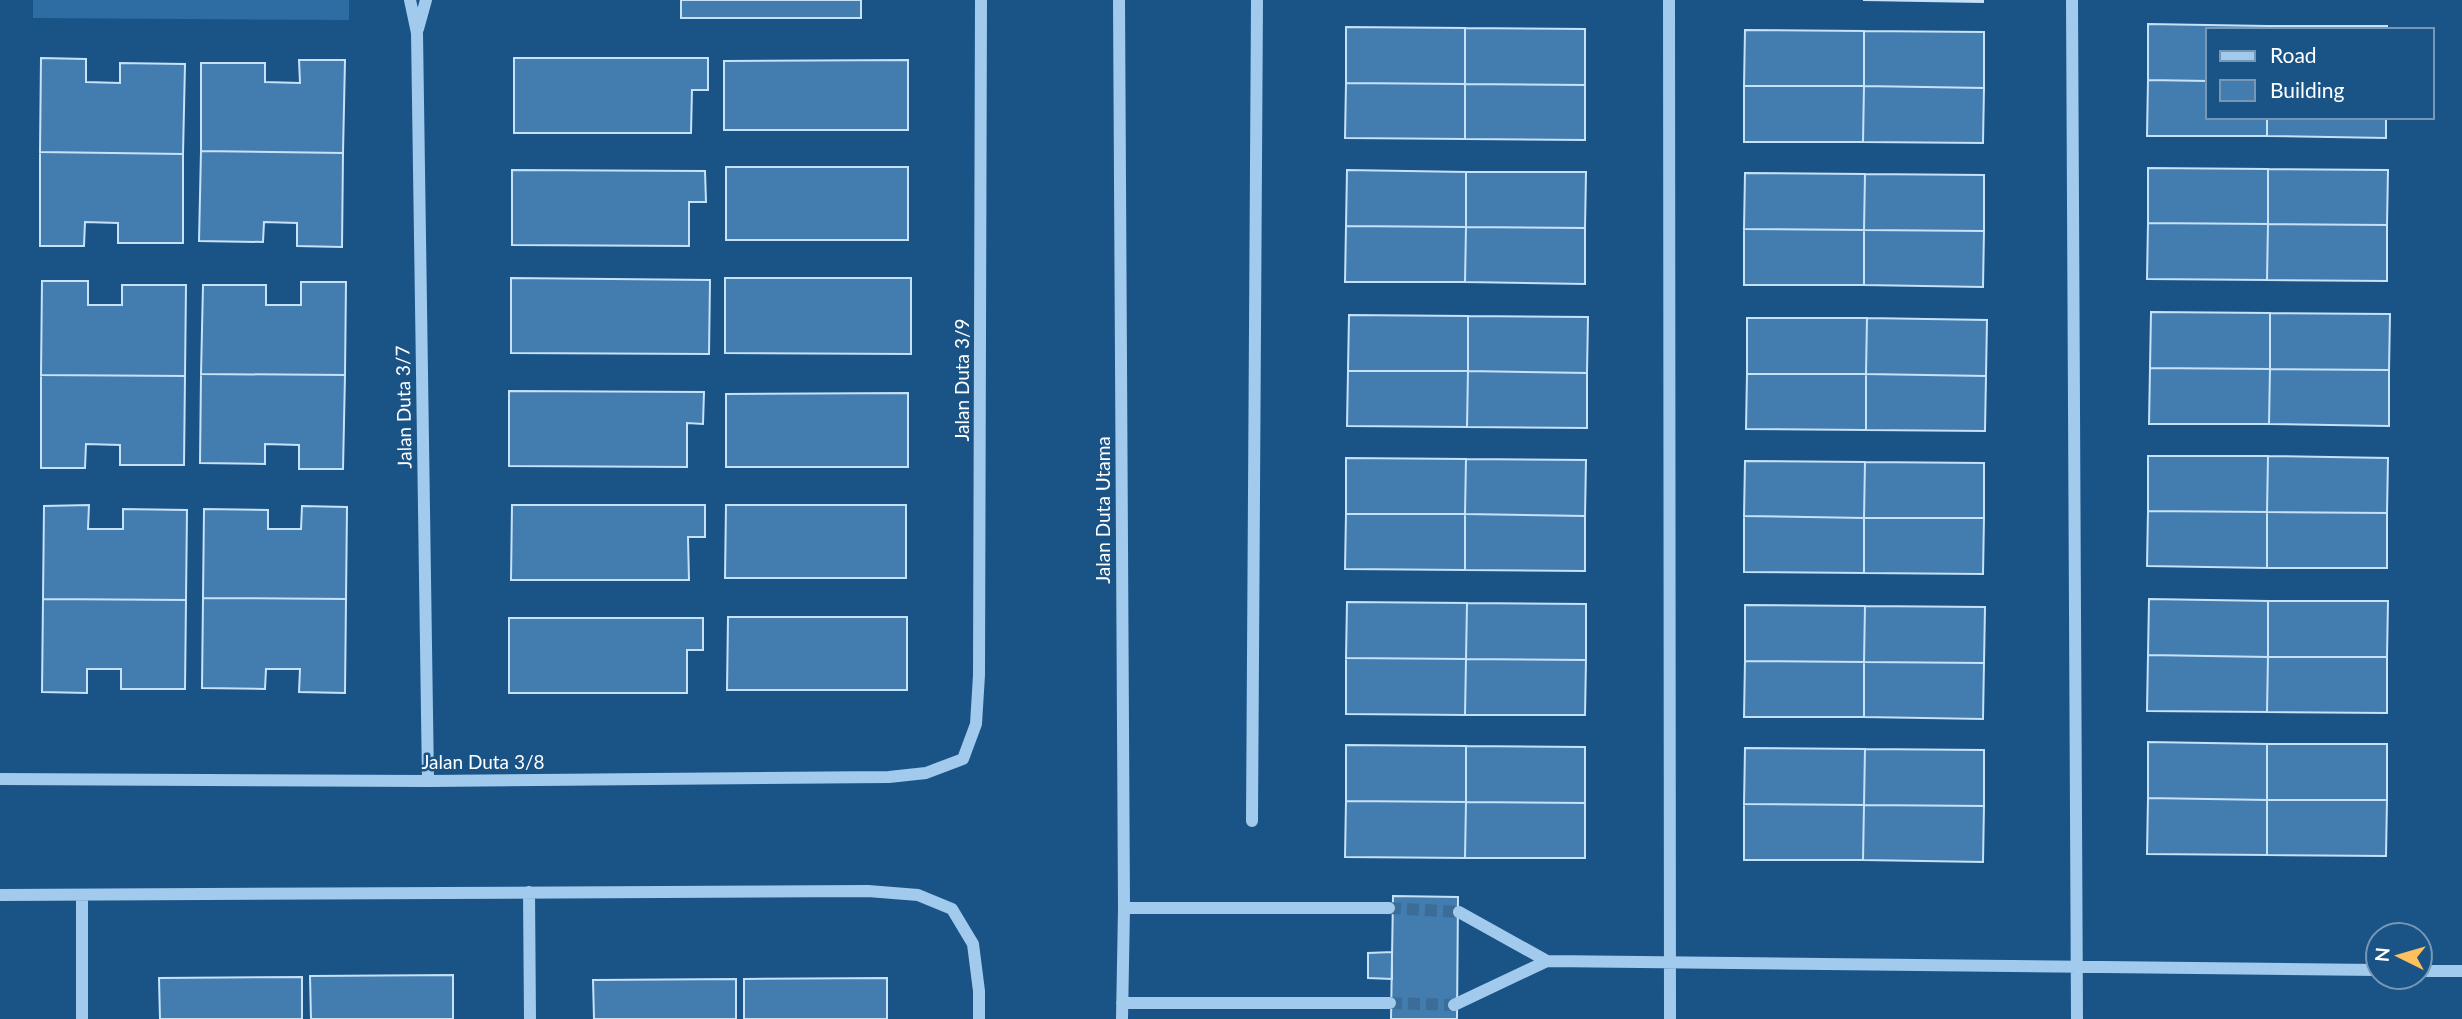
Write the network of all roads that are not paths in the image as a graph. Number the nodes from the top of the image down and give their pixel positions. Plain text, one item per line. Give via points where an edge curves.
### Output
1 (410, 0) edge
2 (426, 0) edge
3 (981, 0) edge
4 (1119, 0) edge
5 (1257, 0) edge
6 (1669, 0) edge
7 (2072, 0) edge
8 (418, 33) junction
9 (963, 759) joint
10 (0, 779) edge
11 (428, 781) junction
12 (1252, 821) dead end
13 (529, 892) junction
14 (0, 895) edge
15 (82, 896) junction
16 (1124, 908) junction
17 (1389, 908) tunnel mouth
18 (1459, 912) tunnel mouth
19 (1547, 961) junction
20 (1670, 962) junction
21 (2077, 967) junction
22 (2364, 970) edge
23 (2434, 971) edge
24 (2462, 971) edge
25 (1122, 1003) junction
26 (1390, 1003) tunnel mouth
27 (1454, 1004) tunnel mouth
28 (82, 1019) edge
29 (530, 1019) edge
30 (979, 1019) edge
31 (1122, 1019) edge
32 (1670, 1019) edge
33 (2077, 1019) edge

1 - 8 street, Jalan Duta 3/7
2 - 8 street, Jalan Duta 3/7
3 - 9 street, Jalan Duta 3/9 via 979,675 976,724
4 - 16 street, Jalan Duta Utama
5 - 12 street
6 - 20 street
7 - 21 street
8 - 11 street, Jalan Duta 3/7
9 - 11 street, Jalan Duta 3/8 via 926,773 889,777
10 - 11 street, Jalan Duta 3/8
13 - 15 street
13 - 29 street
13 - 30 street via 868,891 918,895 952,909 973,944
14 - 15 street
15 - 28 street
16 - 17 street
16 - 25 street, Jalan Duta Utama
18 - 19 street
19 - 20 street
19 - 27 street
20 - 21 street
20 - 32 street
21 - 22 street
21 - 33 street
23 - 24 street
25 - 26 street
25 - 31 street, Jalan Duta Utama

